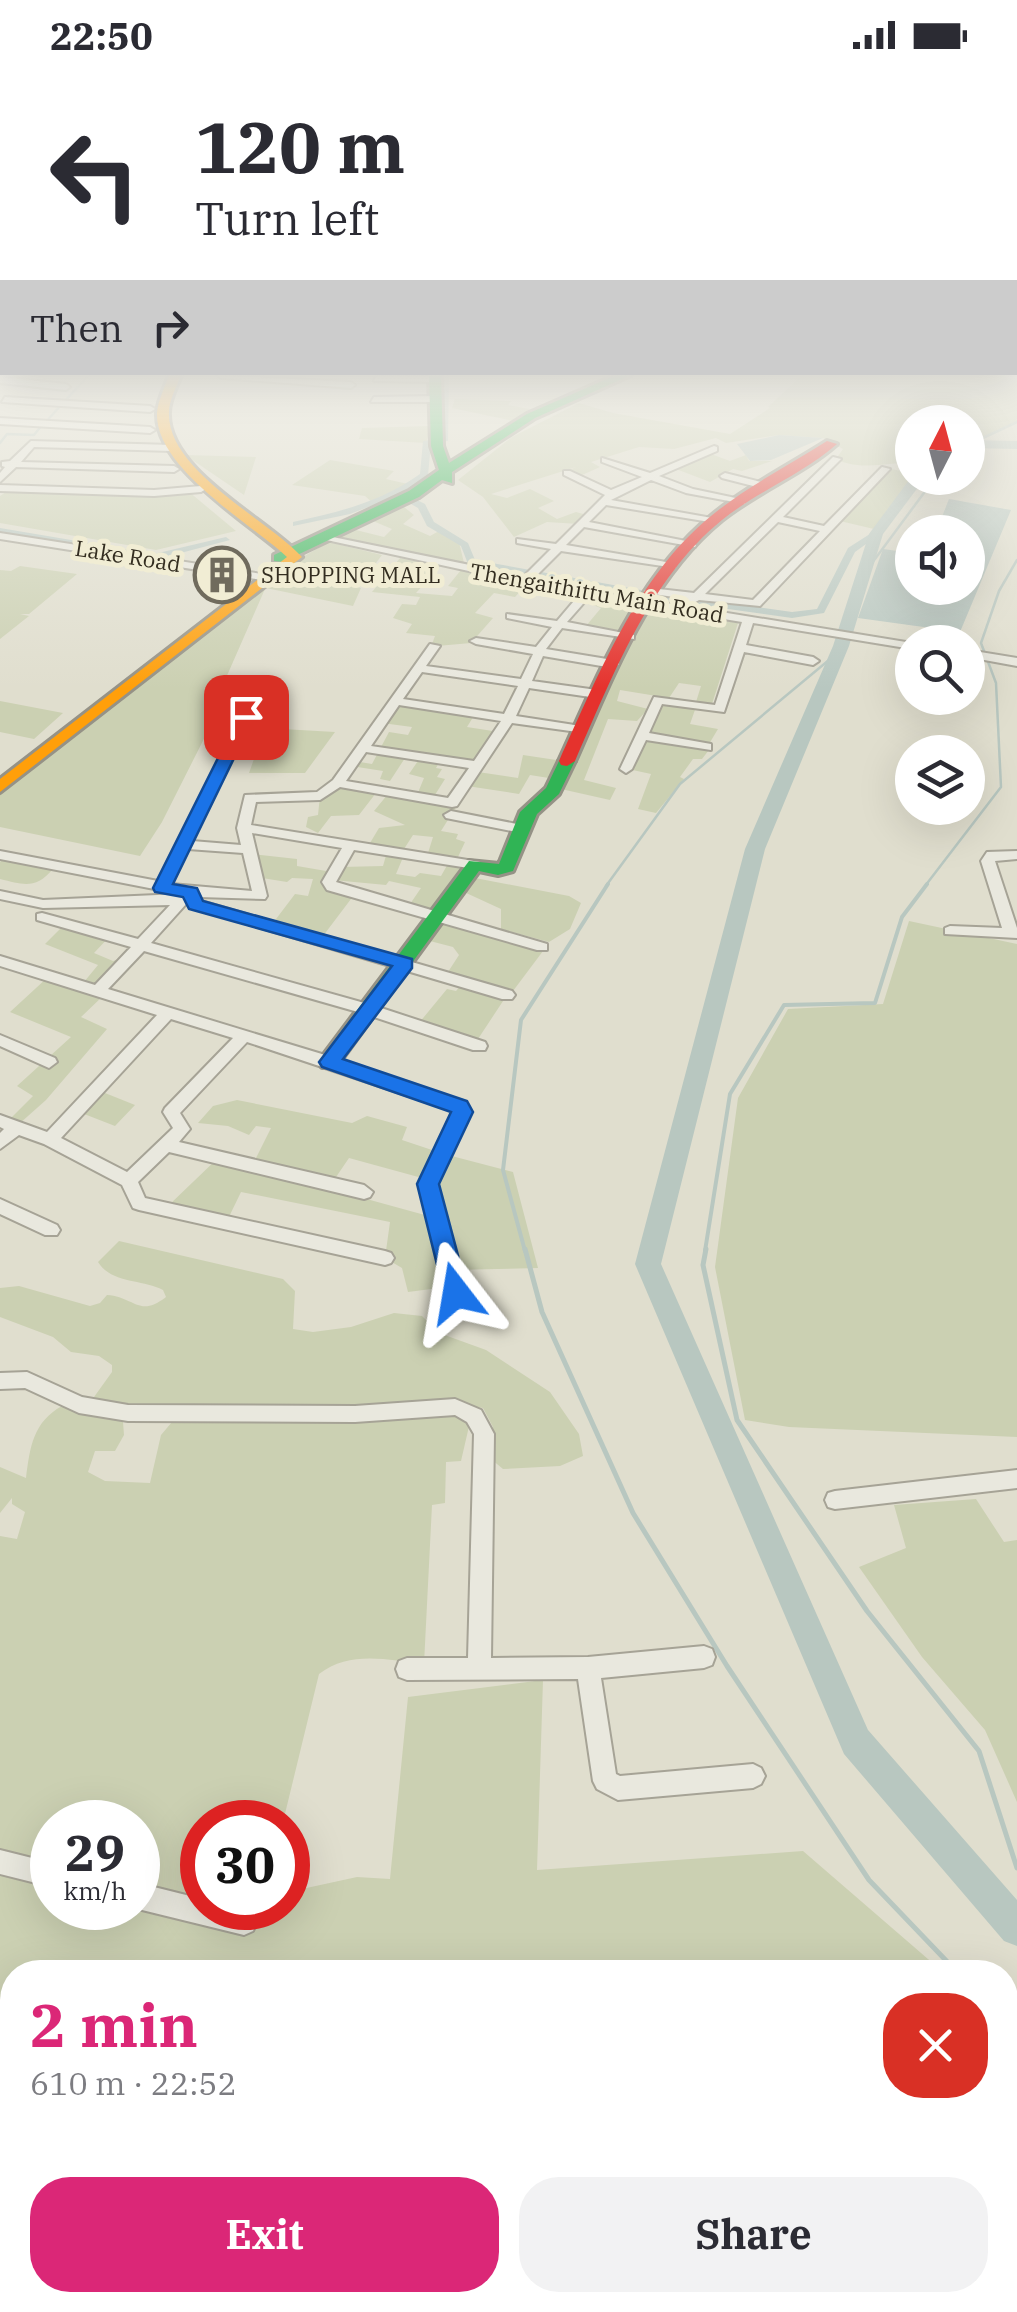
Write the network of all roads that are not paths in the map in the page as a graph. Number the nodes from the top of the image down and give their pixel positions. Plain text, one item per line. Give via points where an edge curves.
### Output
1 (193, 480) edge
2 (202, 480) edge
3 (427, 480) edge
4 (578, 480) edge
5 (645, 480) edge
6 (660, 480) edge
7 (740, 480) edge
8 (775, 480) edge
9 (809, 480) edge
10 (876, 480) edge
11 (766, 486) junction
12 (0, 488) edge
13 (201, 489) junction
14 (608, 498) junction
15 (741, 502) junction
16 (245, 517) junction
17 (776, 520) junction
18 (712, 521) junction
19 (582, 524) junction
20 (827, 530) junction
21 (0, 536) edge
22 (322, 538) junction
23 (521, 541) dead end
24 (691, 545) junction
25 (558, 548) junction
26 (279, 560) junction
27 (503, 565) dead end
28 (672, 566) junction
29 (531, 576) junction
30 (586, 593) junction
31 (650, 597) junction
32 (691, 602) junction
33 (511, 616) dead end
34 (752, 621) junction
35 (561, 624) junction
36 (630, 636) junction
37 (476, 641) dead end
38 (895, 643) edge
39 (434, 646) dead end
40 (738, 647) junction
41 (539, 652) junction
42 (985, 657) edge
43 (813, 661) dead end
44 (1017, 662) edge
45 (613, 664) junction
46 (418, 668) junction
47 (524, 683) junction
48 (597, 694) junction
49 (395, 701) junction
50 (246, 717) dead end
51 (509, 718) junction
52 (581, 730) junction
53 (642, 734) junction
54 (53, 738) junction
55 (707, 747) dead end
56 (362, 748) junction
57 (479, 766) junction
58 (626, 769) dead end
59 (0, 771) edge
60 (338, 783) junction
61 (0, 787) edge
62 (451, 816) dead end
63 (244, 828) junction
64 (522, 830) junction
65 (184, 844) junction
66 (350, 845) junction
67 (251, 850) junction
68 (1017, 855) edge
69 (0, 856) edge
70 (475, 865) junction
71 (162, 888) junction
72 (186, 896) junction
73 (2, 907) edge
74 (438, 917) junction
75 (42, 918) dead end
76 (950, 931) dead end
77 (1014, 933) edge
78 (142, 945) junction
79 (542, 947) dead end
80 (0, 961) edge
81 (405, 964) junction
82 (97, 992) junction
83 (507, 994) dead end
84 (370, 1010) junction
85 (168, 1013) junction
86 (243, 1038) junction
87 (0, 1040) edge
88 (479, 1046) dead end
89 (49, 1062) dead end
90 (330, 1062) junction
91 (8, 1125) edge
92 (50, 1140) junction
93 (0, 1143) edge
94 (164, 1145) junction
95 (128, 1181) junction
96 (364, 1192) dead end
97 (0, 1206) edge
98 (51, 1230) dead end
99 (385, 1258) dead end
100 (456, 1293) dead end
101 (0, 1381) edge
102 (1017, 1480) edge
103 (835, 1500) dead end
104 (704, 1657) dead end
105 (407, 1668) dead end
106 (588, 1668) junction
107 (479, 1670) junction
108 (753, 1776) dead end
109 (0, 1862) edge
110 (30, 1870) edge

1 - 13 main road
2 - 16 main road
3 - 22 main road via 390,508
4 - 14 street
5 - 14 street
6 - 15 street
7 - 11 street
8 - 11 main road
9 - 17 street
10 - 20 street
11 - 15 main road
12 - 13 street
13 - 16 main road
14 - 18 street
14 - 19 street
15 - 18 main road
16 - 26 main road
17 - 20 street
17 - 32 street
18 - 24 main road
19 - 24 street
19 - 25 street
20 - 32 street via 756,604
21 - 26 street, Lake Road
22 - 26 main road
22 - 29 street, Thengaithittu Main Road
23 - 25 street
24 - 28 main road
25 - 28 street
25 - 29 street
26 - 54 main road
27 - 29 street
28 - 31 main road
29 - 30 street, Thengaithittu Main Road
29 - 31 street
30 - 31 street, Thengaithittu Main Road
30 - 35 street
31 - 32 street
31 - 36 main road
32 - 34 street, Thengaithittu Main Road
33 - 35 street
34 - 38 street, Thengaithittu Main Road
34 - 40 street
35 - 36 street
35 - 41 street
36 - 45 main road
37 - 41 street
39 - 46 street
40 - 43 street
40 - 53 street via 720,709 658,700
41 - 45 street
41 - 47 street
42 - 44 street
45 - 48 main road
46 - 47 street
46 - 49 street
47 - 48 street
47 - 51 street
48 - 52 main road
49 - 51 street
49 - 56 street
50 - 65 street
51 - 52 street
51 - 57 street
52 - 64 main road via 553,790 540,794
53 - 55 street
53 - 58 street
54 - 59 main road
54 - 61 main road
56 - 57 street
56 - 60 street
57 - 60 street via 447,805
60 - 63 street via 320,796 250,798
62 - 64 street
63 - 66 street
63 - 67 street
64 - 70 main road via 507,867
65 - 67 street
65 - 71 street
66 - 70 street
66 - 74 street via 330,886
67 - 72 street via 260,896
68 - 77 street via 992,855 988,861
69 - 71 street
70 - 74 main road
71 - 72 street
72 - 73 street
72 - 78 street
72 - 81 street
74 - 79 street
74 - 81 main road
75 - 78 street
76 - 77 street
78 - 82 street
78 - 84 street
80 - 82 street
81 - 83 street
81 - 84 main road
82 - 85 street
84 - 88 street
84 - 90 main road
85 - 86 street
85 - 92 street
86 - 90 street
86 - 94 street via 171,1112 182,1128
87 - 89 street
90 - 100 street via 460,1107 430,1178
91 - 92 street
91 - 93 street
92 - 95 street
94 - 95 street
94 - 96 street
95 - 99 street via 139,1204
97 - 98 street
101 - 107 street via 28,1380 79,1405 128,1413 468,1410 484,1434
102 - 103 street
104 - 106 street
105 - 107 street
106 - 107 street
106 - 108 street via 605,1782 618,1788
109 - 110 street

